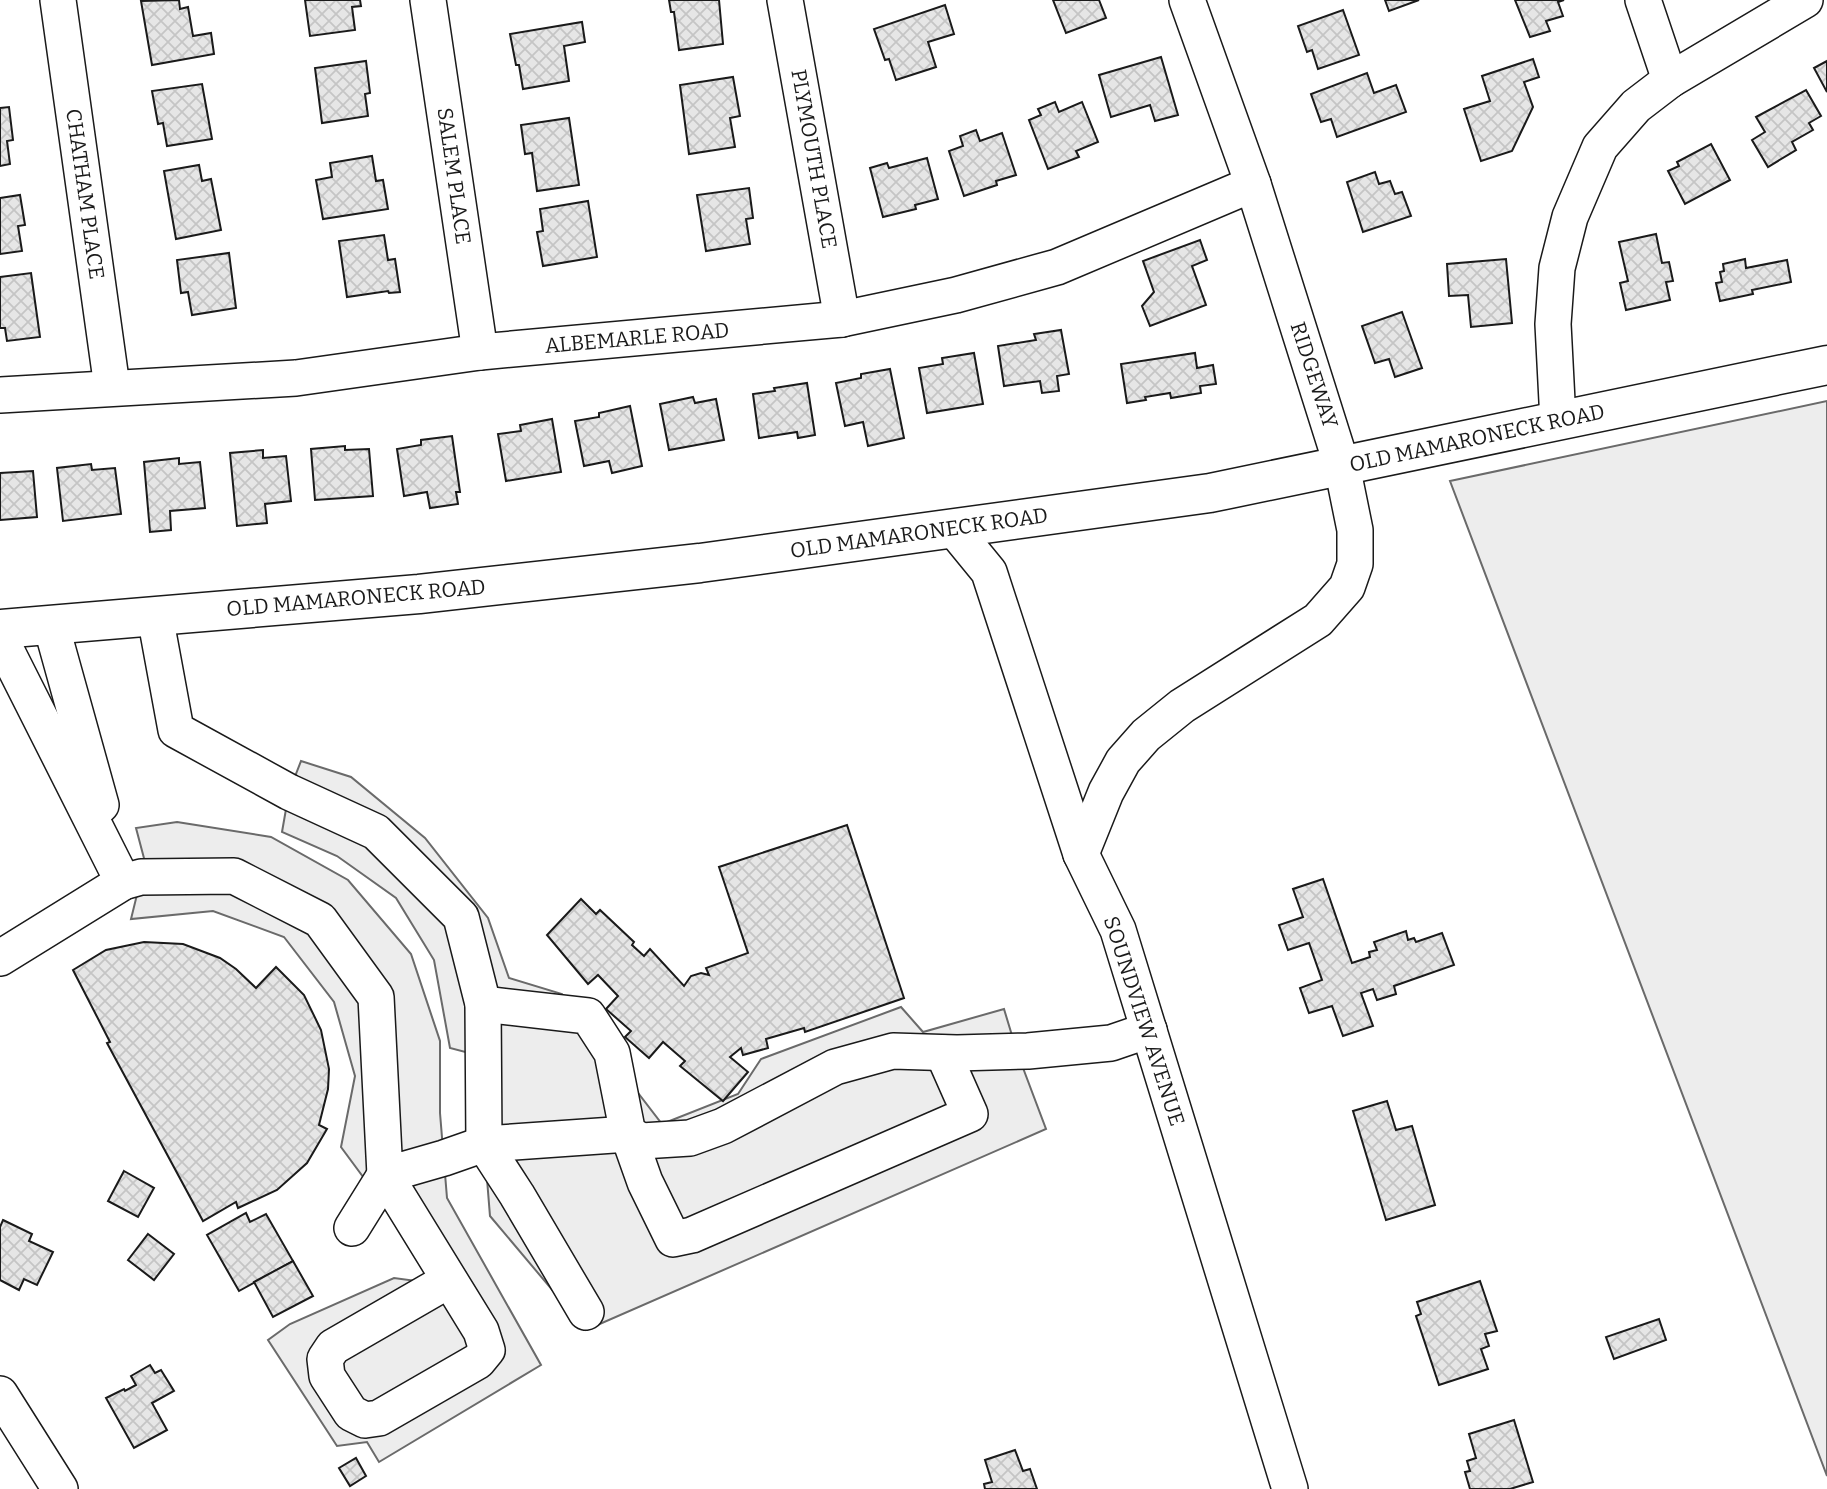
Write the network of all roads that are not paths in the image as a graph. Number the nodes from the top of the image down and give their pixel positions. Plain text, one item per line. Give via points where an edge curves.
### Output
1 (58, 0) edge
2 (428, 0) edge
3 (785, 0) edge
4 (1187, 0) edge
5 (1643, 0) edge
6 (1805, 0) edge
7 (1670, 80) junction
8 (1253, 184) junction
9 (842, 319) junction
10 (480, 352) junction
11 (1827, 365) edge
12 (112, 387) junction
13 (0, 395) edge
14 (1558, 421) junction
15 (1342, 466) junction
16 (953, 528) junction
17 (155, 616) junction
18 (51, 625) junction
19 (0, 629) edge
20 (0, 638) edge
21 (1082, 854) junction
22 (123, 882) junction
23 (0, 958) edge
24 (484, 1004) junction
25 (1149, 1030) junction
26 (950, 1053) junction
27 (628, 1134) junction
28 (484, 1144) junction
29 (384, 1175) junction
30 (352, 1228) dead end
31 (449, 1280) junction
32 (586, 1312) dead end
33 (0, 1394) edge
34 (60, 1489) edge
35 (1290, 1489) edge

1 - 12 street, CHATHAM PLACE
2 - 10 street, SALEM PLACE
3 - 9 street, PLYMOUTH PLACE
4 - 8 street, RIDGEWAY
5 - 7 street
6 - 7 street
7 - 14 street via 1636,106 1600,146 1570,217 1557,268 1553,324
8 - 9 street, ALBEMARLE ROAD via 1057,267
8 - 15 street, RIDGEWAY
9 - 10 street, ALBEMARLE ROAD
10 - 12 street, ALBEMARLE ROAD via 296,378
11 - 14 main road, OLD MAMARONECK ROAD
12 - 13 street, ALBEMARLE ROAD
14 - 15 main road, OLD MAMARONECK ROAD
15 - 16 main road, OLD MAMARONECK ROAD via 1210,493
15 - 21 street, RIDGEWAY via 1355,530 1355,564 1347,587 1318,620 1181,706 1146,735 1123,761 1106,792
16 - 17 main road, OLD MAMARONECK ROAD via 701,563 419,594
16 - 21 street, SOUNDVIEW AVENUE via 989,572
17 - 18 main road, OLD MAMARONECK ROAD
17 - 24 street via 176,730 289,792 376,832 461,917
18 - 19 main road, OLD MAMARONECK ROAD
18 - 22 street
20 - 22 street
21 - 25 street, SOUNDVIEW AVENUE via 1118,930
22 - 23 street
22 - 29 street via 141,877 234,876 320,920 376,997
24 - 27 street via 588,1016 612,1053
24 - 28 street
25 - 26 street via 1111,1043
25 - 35 street, SOUNDVIEW AVENUE
26 - 27 street via 894,1051 835,1067 723,1126 690,1138 642,1141
26 - 27 street via 970,1114 692,1236 673,1239
27 - 28 street
28 - 29 street
28 - 32 street
29 - 30 street
29 - 31 street
31 - 31 street via 333,1346 325,1359 327,1376 351,1413 365,1420 379,1418 478,1361 487,1350 481,1331
33 - 34 street

